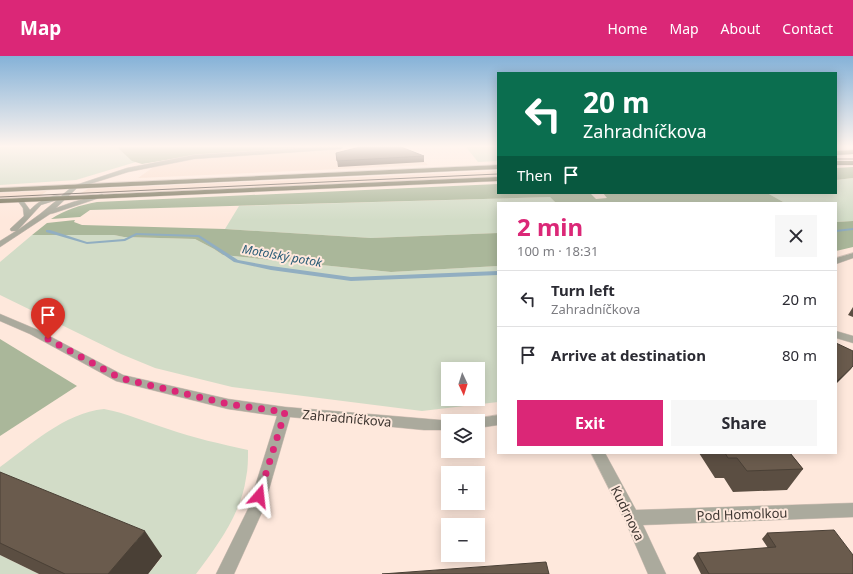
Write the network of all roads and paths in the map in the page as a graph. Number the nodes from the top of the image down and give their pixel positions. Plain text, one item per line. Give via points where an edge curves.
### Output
1 (123, 171) edge
2 (410, 171) edge
3 (497, 180) edge
4 (75, 187) junction
5 (0, 190) edge
6 (102, 196) junction
7 (61, 197) junction
8 (20, 200) junction
9 (0, 201) edge
10 (28, 216) junction
11 (43, 216) junction
12 (0, 240) edge
13 (0, 245) edge
14 (853, 255) edge
15 (837, 261) edge
16 (0, 317) edge
17 (837, 334) edge
18 (853, 340) edge
19 (285, 412) junction
20 (497, 420) edge
21 (485, 422) edge
22 (441, 425) edge
23 (599, 454) edge
24 (853, 510) edge
25 (632, 518) junction
26 (225, 574) edge
27 (657, 574) edge

1 - 4 street
2 - 4 main road
3 - 6 main road
4 - 5 main road
4 - 7 street
6 - 7 main road
6 - 11 street
7 - 8 main road
7 - 10 street via 39,204
7 - 11 street
8 - 9 main road
8 - 10 street
10 - 12 street
11 - 13 street
14 - 15 street
16 - 19 street, Zahradníčkova via 34,332 120,378 228,404
17 - 18 street
19 - 22 street, Zahradníčkova
19 - 26 street via 255,510
20 - 21 street
23 - 25 street, Kudrnova
24 - 25 street, Pod Homolkou
25 - 27 street, Kudrnova

